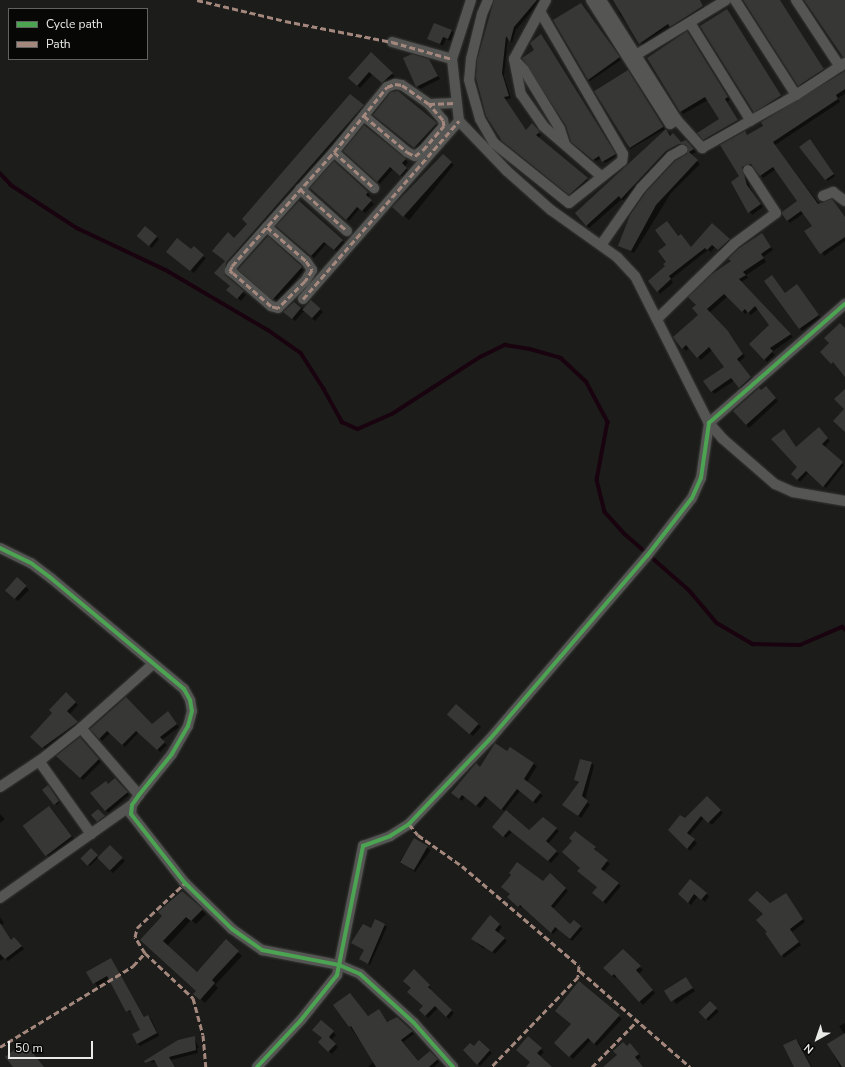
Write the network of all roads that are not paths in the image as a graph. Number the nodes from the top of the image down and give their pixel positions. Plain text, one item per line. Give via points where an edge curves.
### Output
1 (472, 0) edge
2 (488, 0) edge
3 (546, 0) edge
4 (591, 0) edge
5 (601, 0) edge
6 (726, 0) edge
7 (735, 0) edge
8 (796, 0) edge
9 (712, 4) edge
10 (541, 12) junction
11 (690, 22) junction
12 (392, 42) dead end
13 (632, 57) junction
14 (452, 59) junction
15 (514, 59) junction
16 (842, 65) edge
17 (796, 95) junction
18 (455, 103) junction
19 (429, 104) junction
20 (364, 116) junction
21 (459, 121) junction
22 (751, 121) junction
23 (566, 146) junction
24 (682, 150) dead end
25 (334, 152) junction
26 (748, 170) dead end
27 (602, 176) junction
28 (374, 188) dead end
29 (300, 189) junction
30 (823, 196) dead end
31 (845, 201) edge
32 (267, 227) junction
33 (347, 231) dead end
34 (602, 245) junction
35 (302, 299) dead end
36 (845, 304) edge
37 (656, 319) junction
38 (709, 423) junction
39 (845, 501) edge
40 (0, 548) edge
41 (152, 664) junction
42 (81, 728) junction
43 (39, 761) junction
44 (0, 787) edge
45 (139, 795) junction
46 (132, 805) junction
47 (91, 834) junction
48 (0, 898) edge
49 (338, 965) junction
50 (257, 1067) edge
51 (453, 1067) edge

1 - 14 street
2 - 27 street via 471,59 469,80 480,119 494,143 567,202 574,201
3 - 10 street
4 - 13 street
5 - 13 street
6 - 9 street
7 - 17 street
8 - 16 street
9 - 11 street
10 - 15 street
10 - 27 street via 621,150 622,161
11 - 13 street
11 - 22 street
12 - 14 street
13 - 22 street via 670,124 677,120 702,148
14 - 18 street
15 - 23 street via 524,70 560,129
15 - 23 street via 521,94 543,126
16 - 17 street
17 - 22 street
18 - 19 street
18 - 21 street
19 - 20 street via 402,85 394,84 387,88
19 - 20 street via 443,120 444,126 415,156
20 - 25 street
21 - 34 street via 507,171 551,210
21 - 35 street
23 - 27 street
24 - 34 street via 671,156 641,188
25 - 28 street
25 - 29 street
26 - 37 street via 776,213 734,244
29 - 32 street
29 - 33 street
30 - 31 street via 833,192
32 - 32 street via 230,271 272,306 278,308 305,281 312,270 306,261
34 - 37 street via 635,276
36 - 38 street
37 - 38 street
38 - 39 street via 737,452 775,484 793,492
38 - 49 street via 704,464 697,488 657,543 504,722 437,796 409,824 390,836 363,846
40 - 41 street via 31,563
41 - 42 street
41 - 45 street via 184,689 192,711 188,726 172,754
42 - 43 street
42 - 45 street
43 - 44 street
43 - 47 street
45 - 46 street
46 - 47 street
46 - 49 street via 133,820 185,883 232,929 262,950
47 - 48 street
49 - 50 street via 337,975 331,984
49 - 51 street via 360,974 387,997

